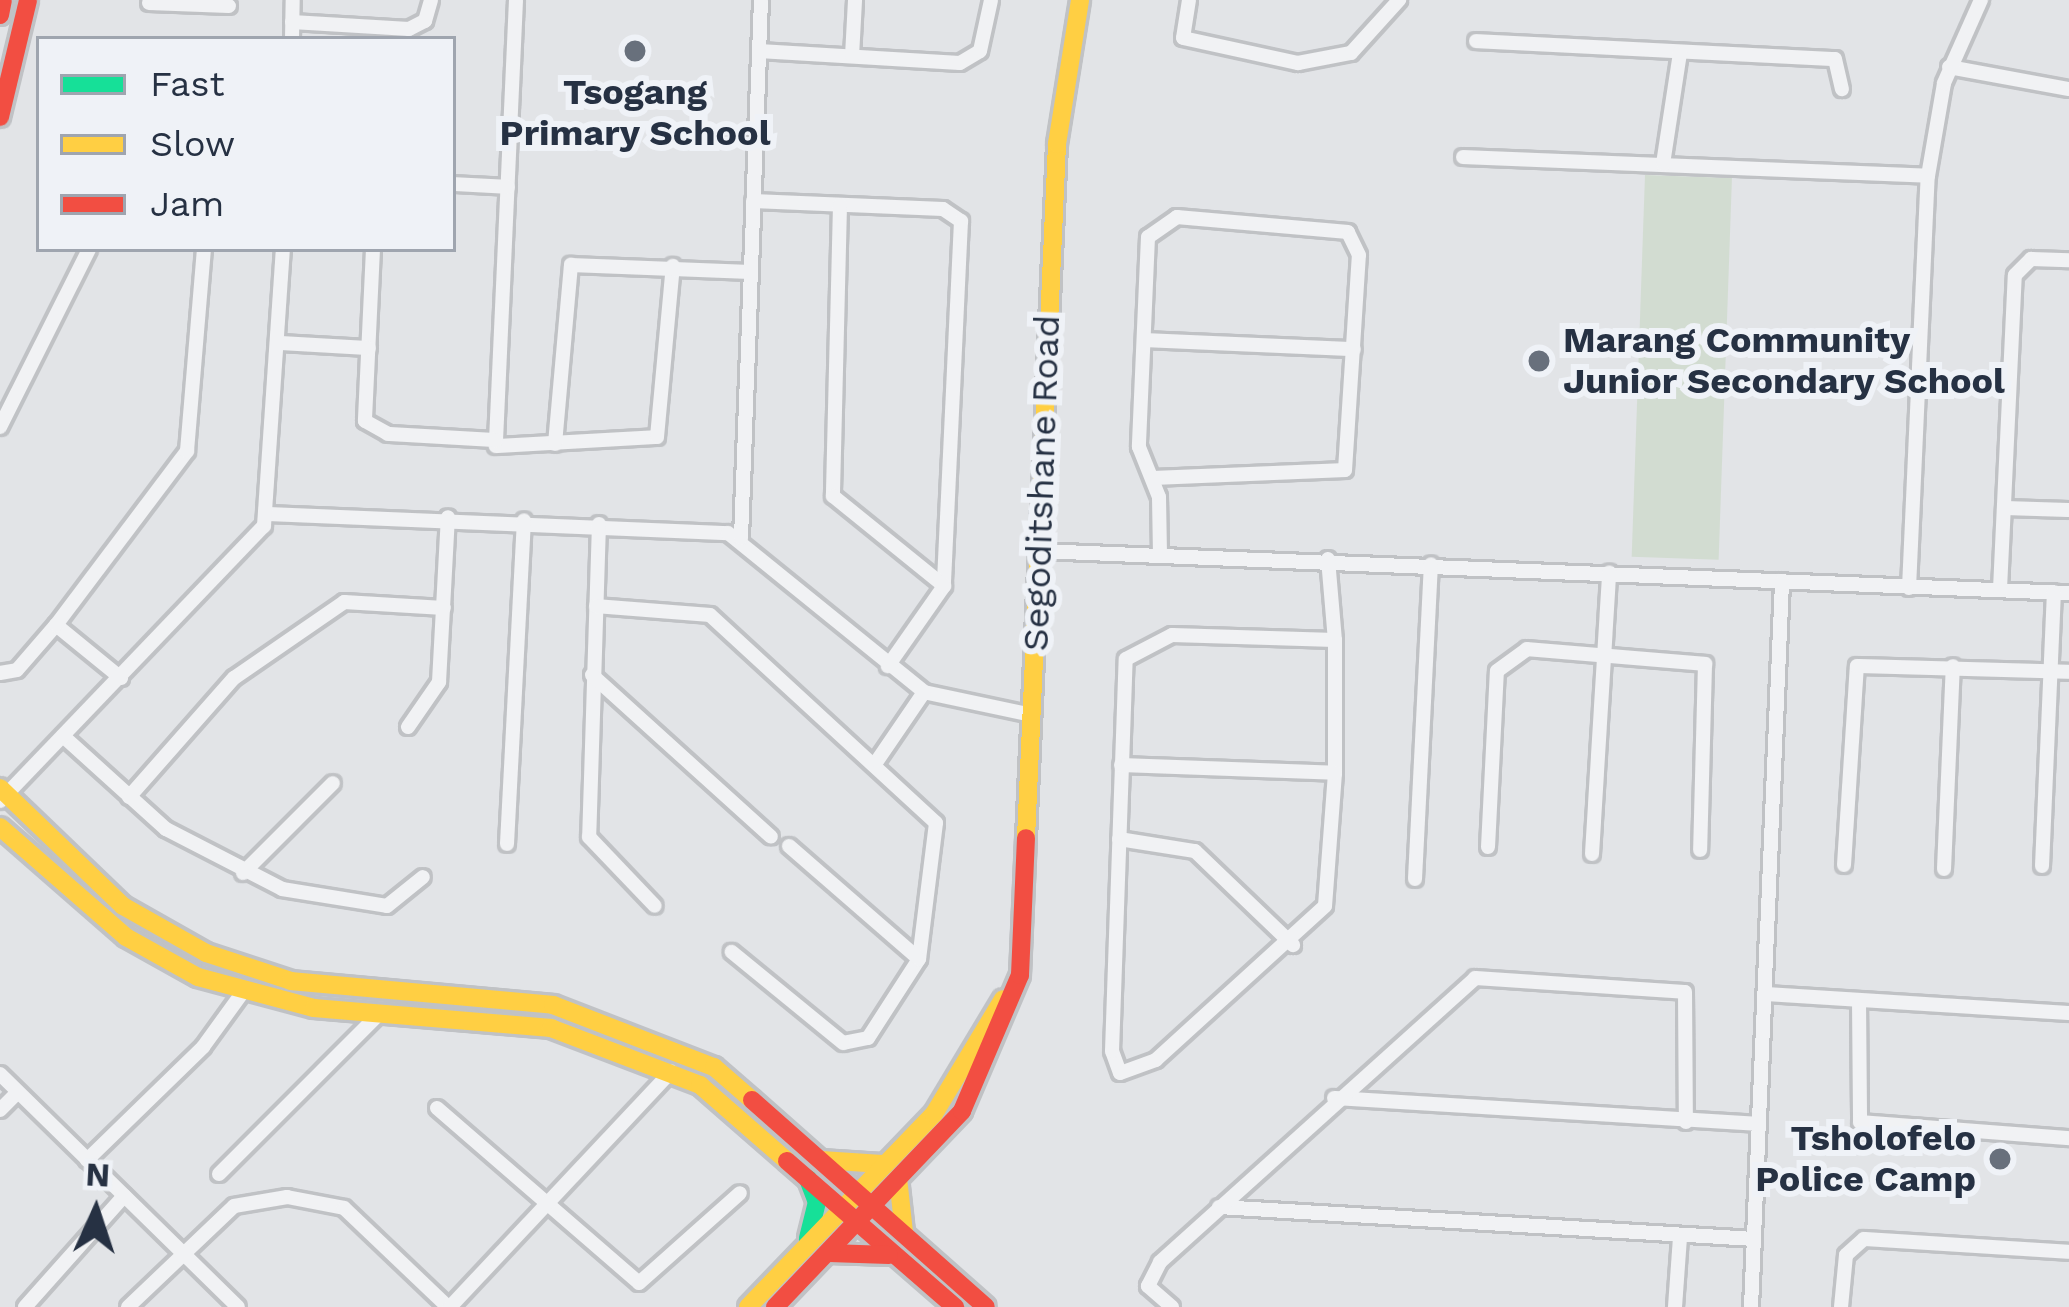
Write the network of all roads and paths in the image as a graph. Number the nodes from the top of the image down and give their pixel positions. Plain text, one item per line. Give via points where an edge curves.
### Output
1 (3, 0) edge
2 (28, 0) edge
3 (293, 0) edge
4 (431, 0) edge
5 (516, 0) edge
6 (761, 0) edge
7 (855, 0) edge
8 (991, 0) edge
9 (1080, 0) edge
10 (1189, 0) edge
11 (1399, 0) edge
12 (1981, 0) edge
13 (188, 2) edge
14 (149, 3) dead end
15 (229, 6) dead end
16 (0, 15) edge
17 (292, 22) junction
18 (292, 36) edge
19 (1476, 41) dead end
20 (759, 51) junction
21 (1680, 52) junction
22 (853, 56) junction
23 (1948, 68) junction
24 (1842, 89) dead end
25 (2069, 89) edge
26 (0, 117) edge
27 (1462, 157) dead end
28 (1663, 164) junction
29 (1928, 176) junction
30 (456, 184) edge
31 (508, 187) junction
32 (753, 201) junction
33 (840, 205) junction
34 (88, 252) edge
35 (204, 252) edge
36 (283, 252) edge
37 (373, 252) edge
38 (2069, 260) edge
39 (673, 266) junction
40 (750, 272) junction
41 (1145, 340) junction
42 (279, 343) junction
43 (369, 348) junction
44 (1354, 349) junction
45 (0, 427) edge
46 (496, 440) junction
47 (555, 444) junction
48 (1154, 478) junction
49 (2004, 508) junction
50 (2069, 510) edge
51 (269, 514) junction
52 (448, 517) junction
53 (524, 520) junction
54 (599, 524) junction
55 (741, 538) junction
56 (1039, 551) junction
57 (1160, 554) junction
58 (1328, 559) junction
59 (1431, 564) junction
60 (1609, 573) junction
61 (1782, 581) junction
62 (944, 586) junction
63 (1909, 588) junction
64 (2000, 589) junction
65 (2061, 593) edge
66 (596, 607) junction
67 (444, 608) junction
68 (56, 625) junction
69 (1335, 640) junction
70 (1604, 653) junction
71 (888, 666) junction
72 (1953, 666) junction
73 (2050, 671) junction
74 (2069, 672) edge
75 (0, 673) edge
76 (592, 675) junction
77 (121, 677) junction
78 (924, 692) junction
79 (1032, 715) junction
80 (408, 727) dead end
81 (63, 736) junction
82 (877, 761) junction
83 (1121, 765) junction
84 (1335, 773) junction
85 (333, 783) dead end
86 (2, 795) edge
87 (129, 796) junction
88 (0, 826) edge
89 (771, 837) dead end
90 (1119, 839) junction
91 (507, 844) dead end
92 (789, 846) dead end
93 (1488, 847) dead end
94 (1700, 850) dead end
95 (1592, 854) dead end
96 (1844, 865) dead end
97 (2042, 866) dead end
98 (1944, 869) dead end
99 (244, 873) junction
100 (423, 877) dead end
101 (1414, 879) dead end
102 (655, 906) dead end
103 (1293, 945) junction
104 (732, 952) dead end
105 (920, 959) junction
106 (243, 992) junction
107 (1765, 994) junction
108 (1859, 1000) junction
109 (381, 1012) junction
110 (2069, 1013) edge
111 (671, 1072) junction
112 (0, 1074) edge
113 (18, 1092) junction
114 (1334, 1099) junction
115 (437, 1108) dead end
116 (0, 1110) edge
117 (1686, 1122) junction
118 (1757, 1124) junction
119 (2069, 1138) edge
120 (87, 1160) junction
121 (810, 1165) junction
122 (892, 1171) junction
123 (219, 1174) dead end
124 (740, 1193) dead end
125 (124, 1196) junction
126 (548, 1206) junction
127 (854, 1207) junction
128 (1220, 1207) junction
129 (906, 1237) junction
130 (1680, 1237) junction
131 (1754, 1239) junction
132 (814, 1250) junction
133 (182, 1252) junction
134 (2069, 1252) edge
135 (899, 1258) junction
136 (25, 1307) edge
137 (128, 1307) edge
138 (238, 1307) edge
139 (449, 1307) edge
140 (748, 1307) edge
141 (775, 1307) edge
142 (955, 1307) edge
143 (986, 1307) edge
144 (1172, 1307) edge
145 (1675, 1307) edge
146 (1750, 1307) edge
147 (1841, 1307) edge

1 - 16 main road
2 - 26 main road
3 - 17 street
4 - 17 street via 425,21 409,29
5 - 31 street
6 - 20 street
7 - 22 street
8 - 22 street via 971,59
9 - 56 main road, Segoditshane Road via 1059,127
10 - 11 street via 1178,31 1190,41 1298,63 1352,52
12 - 23 street
13 - 14 street
13 - 15 street
17 - 18 street
19 - 21 street
20 - 22 street
20 - 32 street
21 - 24 street via 1835,59
21 - 28 street
23 - 25 street
23 - 29 street
27 - 28 street
28 - 29 street
29 - 63 street
30 - 31 street
31 - 46 street
32 - 33 street
32 - 40 street
33 - 62 street via 833,496
33 - 62 street via 943,208 961,221
34 - 45 street
35 - 68 street via 188,451
36 - 42 street
37 - 43 street
38 - 49 street via 2031,260 2015,274
39 - 40 street
39 - 47 street via 657,437
39 - 47 street via 584,261 563,274
40 - 55 street
41 - 44 street
41 - 44 street via 1148,237 1177,217 1348,232 1359,255
41 - 48 street via 1139,447
42 - 43 street
42 - 51 street
43 - 46 street via 361,413 373,428
44 - 48 street via 1345,470
46 - 47 street
48 - 57 street
49 - 50 street
49 - 64 street
51 - 52 street
51 - 77 street
52 - 53 street
52 - 67 street
53 - 54 street
53 - 91 street
54 - 55 street
54 - 66 street
55 - 71 street
56 - 57 street
56 - 79 main road, Segoditshane Road
57 - 58 street
58 - 59 street
58 - 69 street
59 - 60 street
59 - 101 street
60 - 61 street
60 - 70 street
61 - 63 street
61 - 107 street
62 - 71 street
63 - 64 street
64 - 65 street
65 - 73 street
66 - 76 street
66 - 82 street via 710,615
67 - 80 street via 439,682
67 - 87 street via 344,602 234,678
68 - 75 street via 17,670
68 - 77 street
69 - 83 street via 1172,635 1133,648
69 - 84 street
70 - 93 street via 1527,649 1500,663
70 - 94 street via 1698,658 1707,668
70 - 95 street
71 - 78 street
72 - 73 street
72 - 96 street via 1857,666
72 - 98 street
73 - 74 street
73 - 97 street
76 - 89 street
76 - 102 street via 589,837
77 - 81 street
78 - 79 street
78 - 82 street
79 - 122 main road, Segoditshane Road via 1018,967 979,1084
81 - 86 street
81 - 87 street
82 - 105 street via 936,824
83 - 84 street
83 - 90 street
84 - 103 street via 1331,892
85 - 99 street
86 - 121 main road via 123,906 206,953 291,981 517,998 631,1029 749,1090
87 - 99 street
88 - 106 main road via 126,937
90 - 103 street via 1195,851
90 - 103 street via 1112,1051 1120,1073 1156,1060
92 - 105 street
99 - 100 street via 376,907
104 - 105 street via 843,1043 868,1038
106 - 109 main road
106 - 120 street via 203,1047
107 - 108 street
107 - 118 street
108 - 110 street
108 - 119 street via 1860,1122
109 - 111 main road via 551,1028
109 - 123 street
111 - 121 main road
111 - 126 street
112 - 113 street
113 - 116 street
113 - 120 street
114 - 117 street
114 - 117 street via 1457,986 1500,976 1690,995
114 - 128 street
115 - 126 street
117 - 118 street
118 - 131 street
120 - 125 street
121 - 122 main road
121 - 127 main road
121 - 132 main road
122 - 127 main road, Segoditshane Road
122 - 129 main road
124 - 126 street via 644,1283
125 - 133 street
125 - 136 street
126 - 139 street
127 - 129 main road
127 - 132 main road, Segoditshane Road
127 - 135 main road
128 - 130 street
128 - 144 street via 1149,1274 1155,1298
129 - 143 main road
130 - 131 street
130 - 145 street
131 - 146 street
132 - 135 main road via 856,1246
132 - 140 main road, Segoditshane Road
132 - 141 main road, Segoditshane Road
133 - 137 street
133 - 138 street
133 - 139 street via 250,1198 308,1198 344,1208
134 - 147 street via 1864,1239 1846,1255
135 - 142 main road

